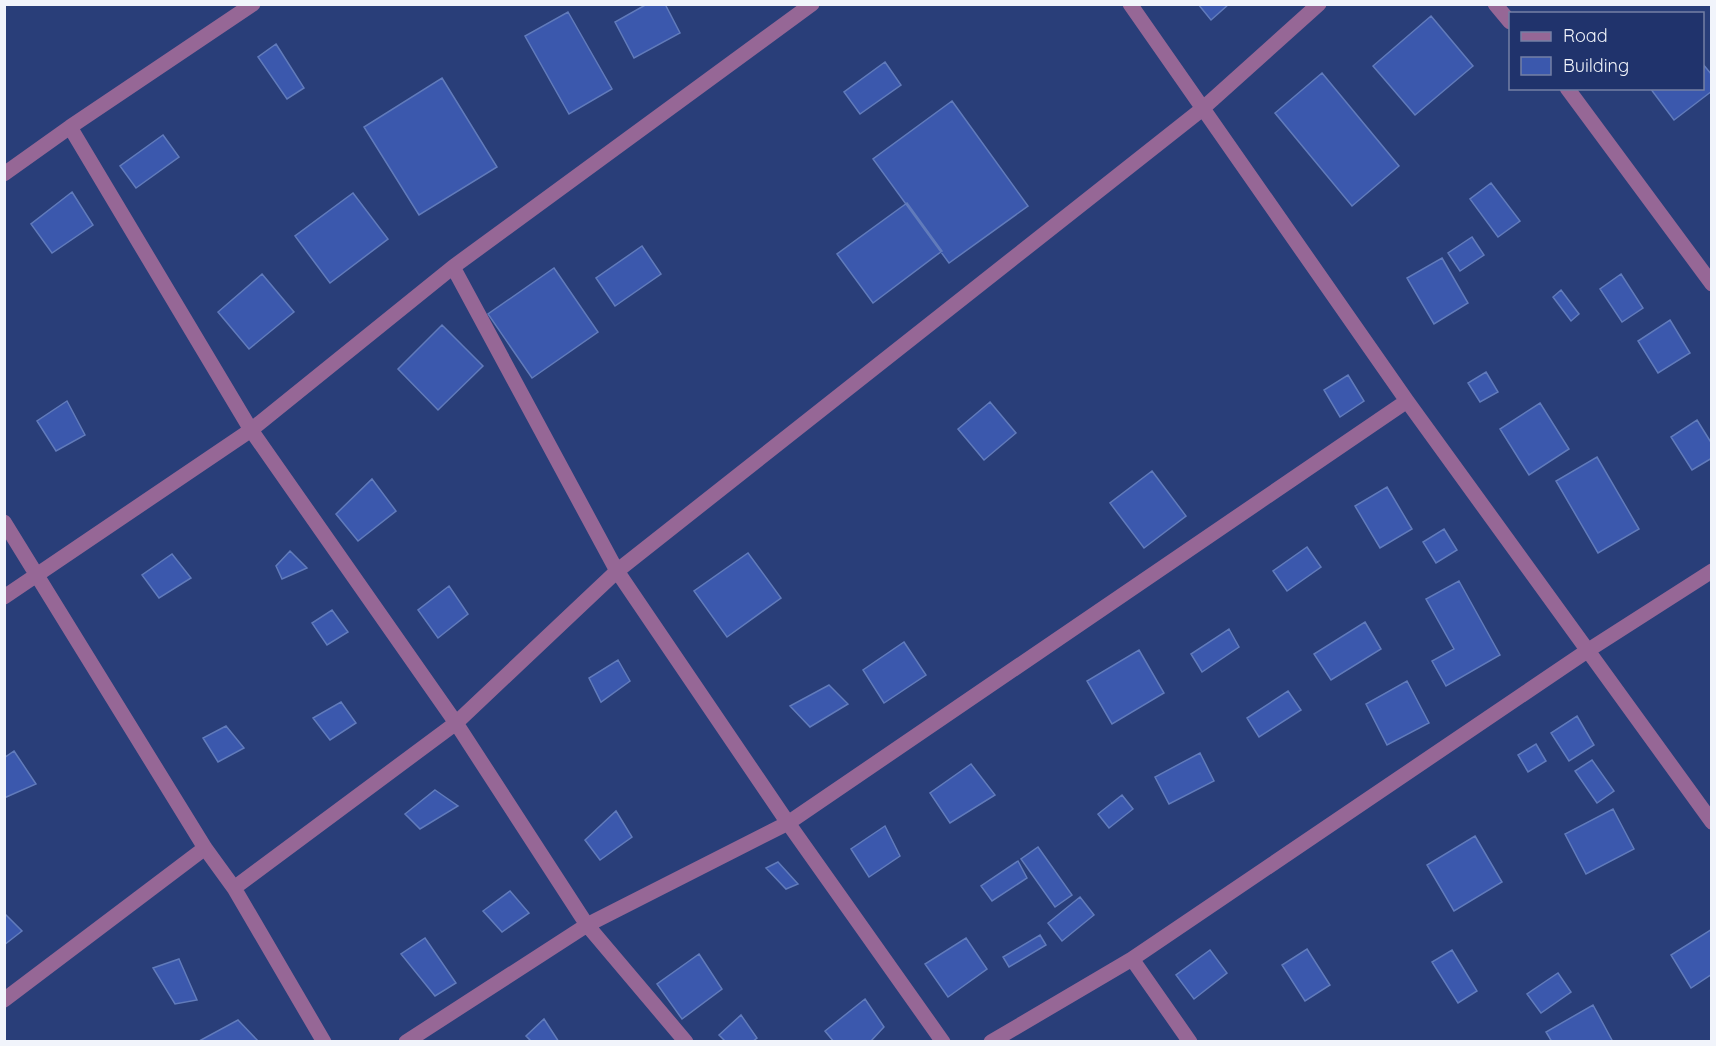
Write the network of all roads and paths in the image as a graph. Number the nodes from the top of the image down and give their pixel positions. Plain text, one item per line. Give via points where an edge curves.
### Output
1 (253, 4) edge
2 (812, 4) edge
3 (1130, 4) edge
4 (1319, 4) edge
5 (1495, 4) edge
6 (1509, 21) edge
7 (1568, 90) edge
8 (1202, 110) junction
9 (70, 127) junction
10 (4, 174) edge
11 (453, 267) junction
12 (1712, 284) edge
13 (1407, 401) junction
14 (251, 429) junction
15 (4, 522) edge
16 (617, 571) junction
17 (1712, 571) edge
18 (38, 575) junction
19 (4, 597) edge
20 (1587, 651) junction
21 (456, 723) junction
22 (1712, 822) edge
23 (788, 823) junction
24 (205, 848) junction
25 (234, 888) junction
26 (587, 925) junction
27 (1132, 959) junction
28 (4, 1000) edge
29 (324, 1041) edge
30 (406, 1041) edge
31 (686, 1041) edge
32 (943, 1041) edge
33 (991, 1041) edge
34 (1190, 1041) edge

1 - 9 street
2 - 11 street
3 - 8 street
4 - 8 street
5 - 6 street
7 - 12 street
8 - 13 street
8 - 16 street
9 - 10 street
9 - 14 street
11 - 14 street
11 - 16 street
13 - 20 street
13 - 23 street
14 - 18 street
14 - 21 street
15 - 18 street
16 - 21 street
16 - 23 street
17 - 20 street
18 - 19 street
18 - 24 street
20 - 22 street
20 - 27 street
21 - 25 street
21 - 26 street
23 - 26 street
23 - 32 street
24 - 25 street
24 - 28 street
25 - 29 street
26 - 30 street
26 - 31 street
27 - 33 street
27 - 34 street

